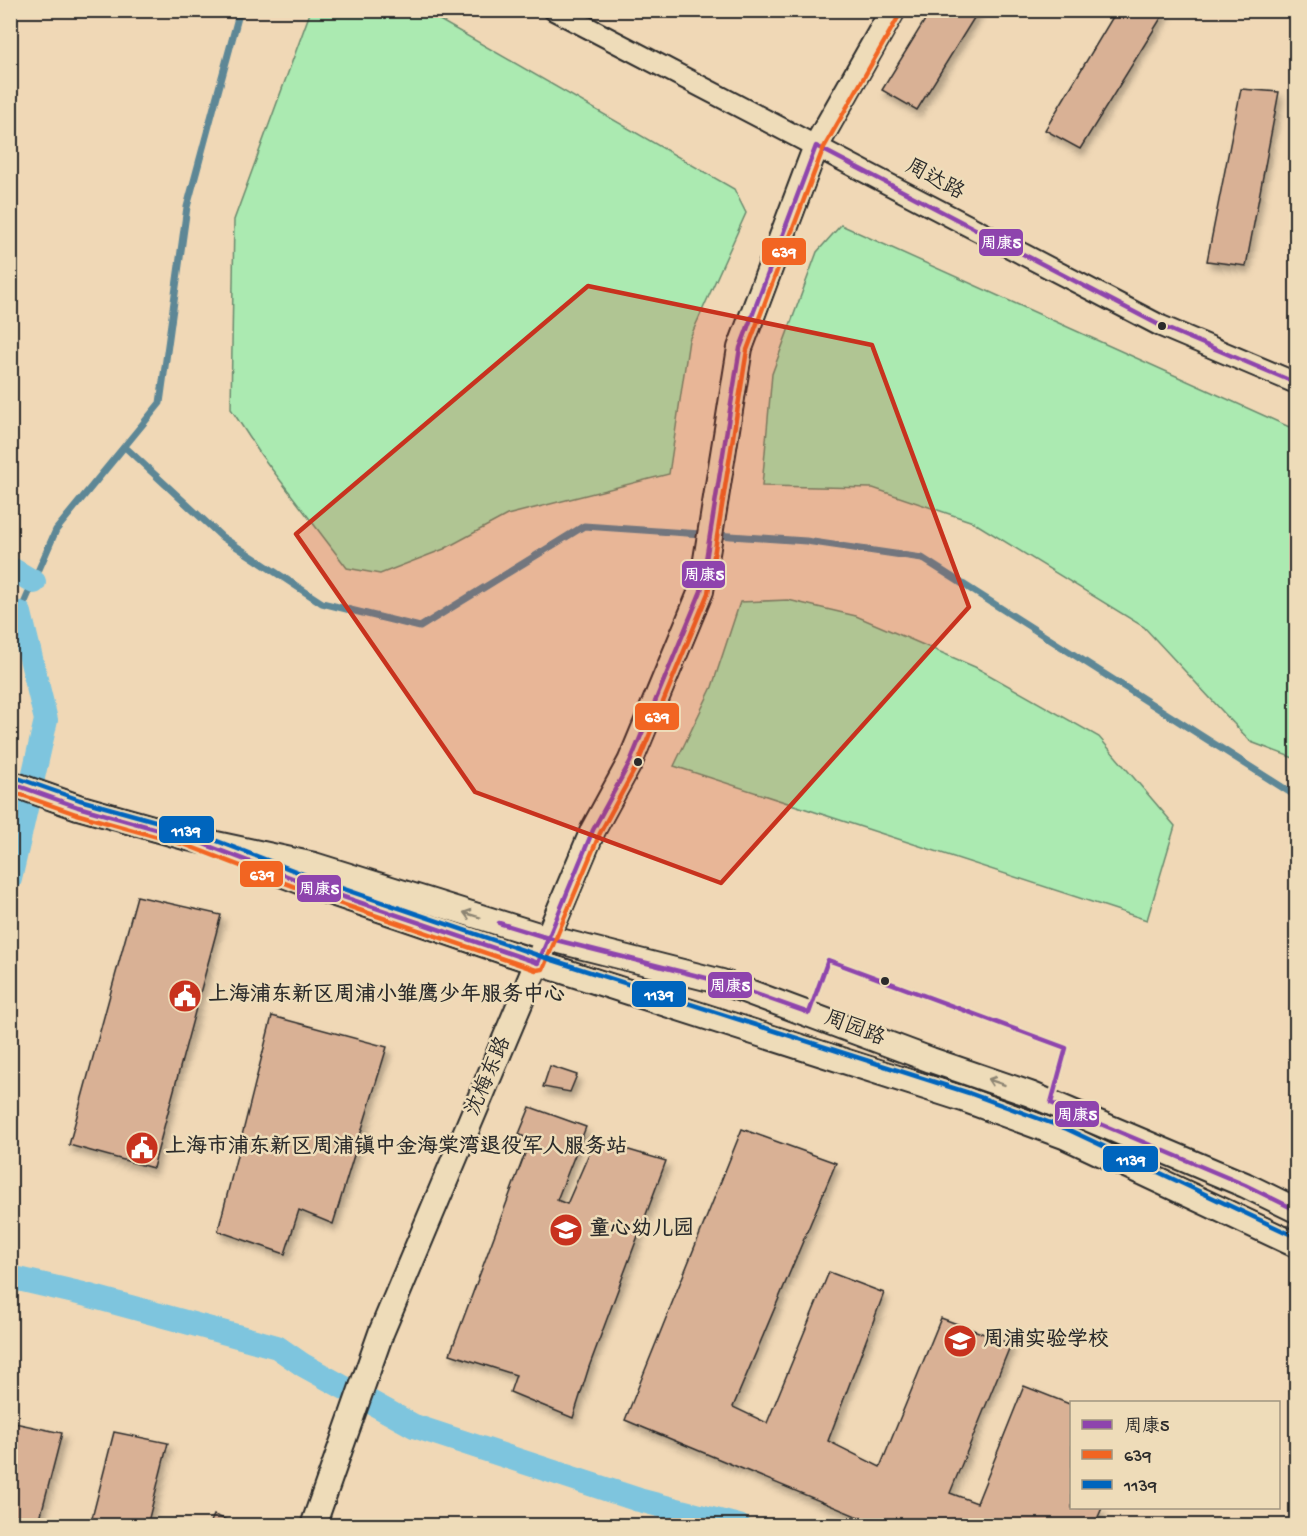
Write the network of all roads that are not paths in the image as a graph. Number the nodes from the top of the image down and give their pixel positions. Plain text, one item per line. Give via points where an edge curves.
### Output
1 (554, 10) edge
2 (894, 10) edge
3 (816, 146) junction
4 (1296, 383) edge
5 (10, 783) edge
6 (188, 838) junction
7 (548, 938) junction
8 (538, 963) junction
9 (1296, 1210) edge
10 (1296, 1245) edge
11 (313, 1526) edge

1 - 3 street, 周达路
2 - 3 street
3 - 4 street, 周达路 via 1161,326
3 - 7 street, 沈梅东路 via 740,348 701,591 630,762 593,830
5 - 6 street, 周园路
7 -> 6 street, 周园路 via 314,865
6 - 8 street, 周园路 via 326,891
7 - 8 street, 沈梅东路
9 -> 7 street, 周园路 via 1030,1094 733,986
8 - 10 street, 周园路 via 860,1065 1064,1136
8 - 11 street, 沈梅东路 via 381,1333

